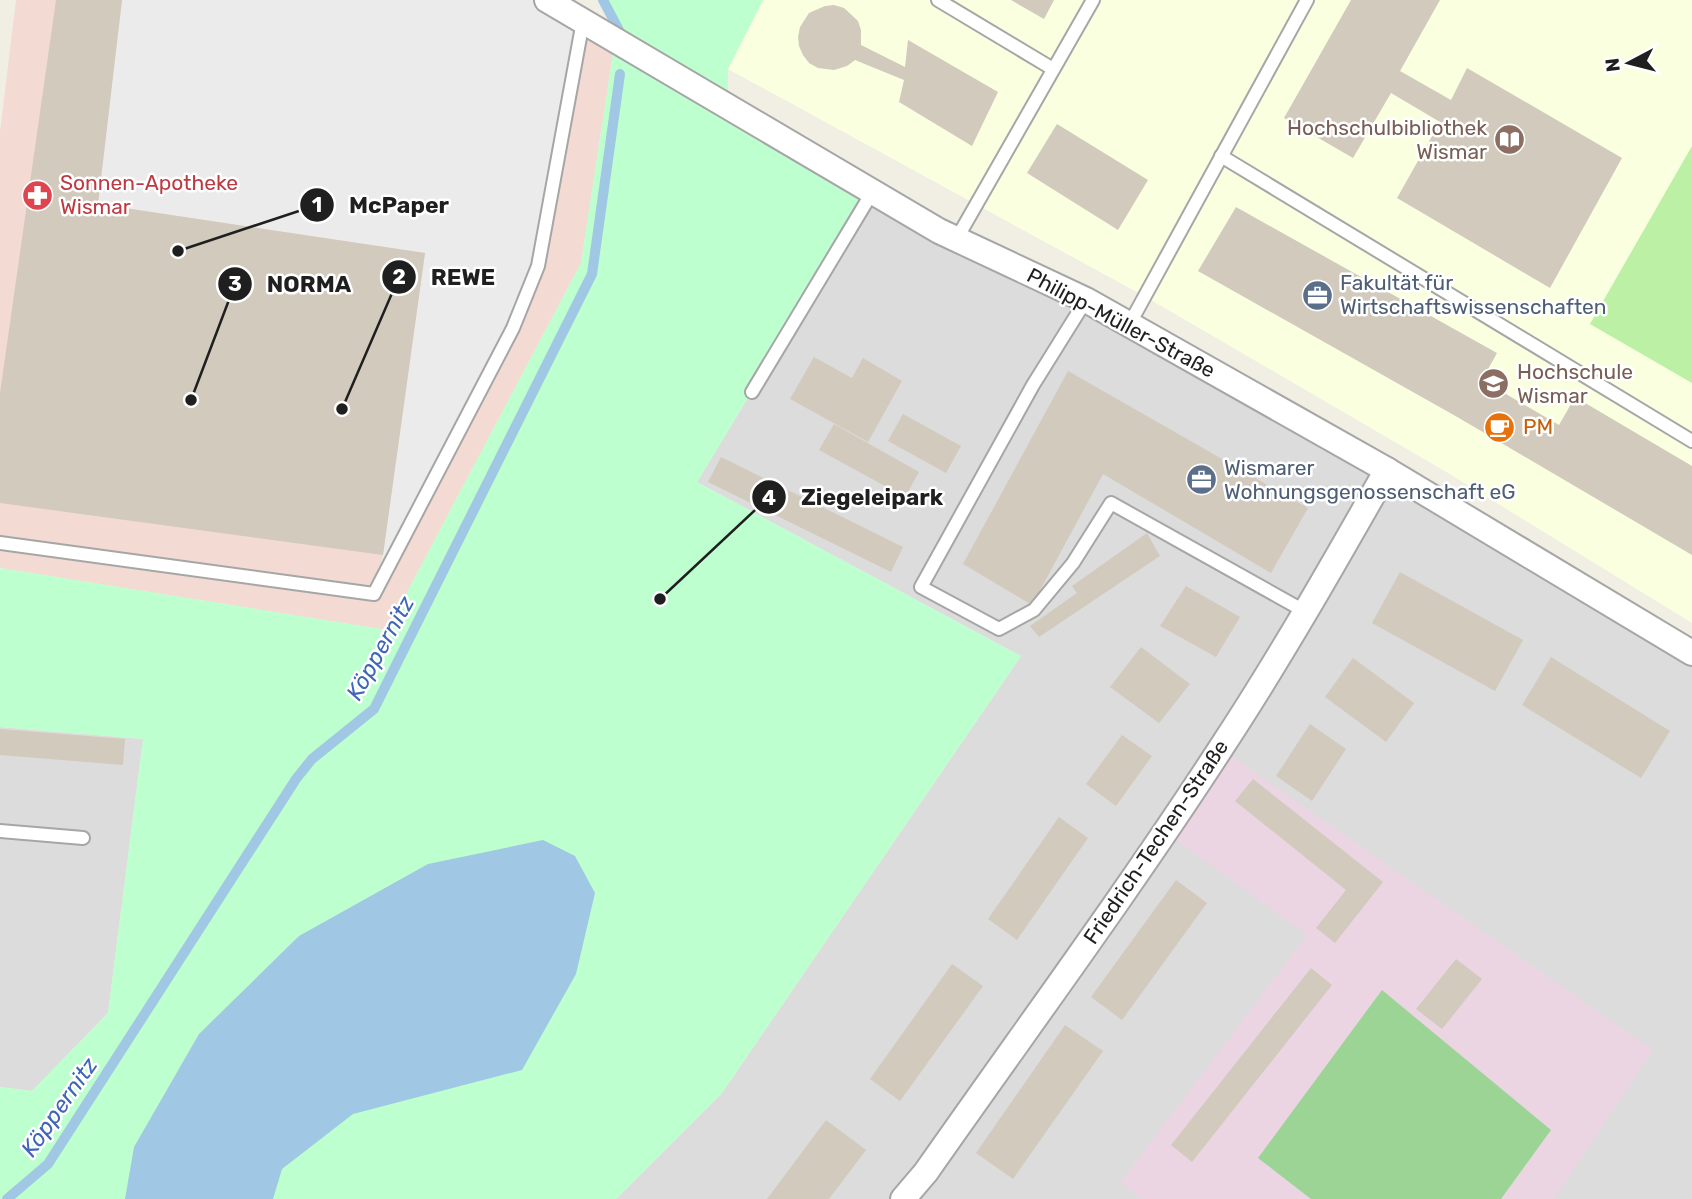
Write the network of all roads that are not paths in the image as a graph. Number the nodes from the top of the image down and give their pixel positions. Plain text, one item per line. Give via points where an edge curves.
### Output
1 (547, 0) edge
2 (938, 0) edge
3 (1093, 0) edge
4 (1307, 0) edge
5 (583, 21) junction
6 (1053, 69) junction
7 (1221, 156) junction
8 (873, 191) junction
9 (956, 240) junction
10 (1086, 299) junction
11 (1129, 325) junction
12 (752, 392) dead end
13 (1692, 441) edge
14 (1387, 470) junction
15 (0, 542) edge
16 (1306, 612) junction
17 (1692, 653) edge
18 (0, 831) edge
19 (83, 838) dead end
20 (904, 1199) edge

1 - 5 street, Philipp-Müller-Straße
2 - 6 lane
3 - 6 lane
4 - 7 lane
5 - 8 street, Philipp-Müller-Straße
5 - 15 lane via 538,267 513,328 374,594
6 - 9 lane
7 - 11 lane
7 - 13 lane
8 - 9 street, Philipp-Müller-Straße
8 - 12 lane
9 - 10 street, Philipp-Müller-Straße
10 - 11 street, Philipp-Müller-Straße
10 - 16 lane via 921,587 999,629 1034,610 1073,563 1111,503
11 - 14 street, Philipp-Müller-Straße
14 - 16 street, Friedrich-Techen-Straße
14 - 17 street, Philipp-Müller-Straße
16 - 20 street, Friedrich-Techen-Straße via 1166,832
18 - 19 lane

